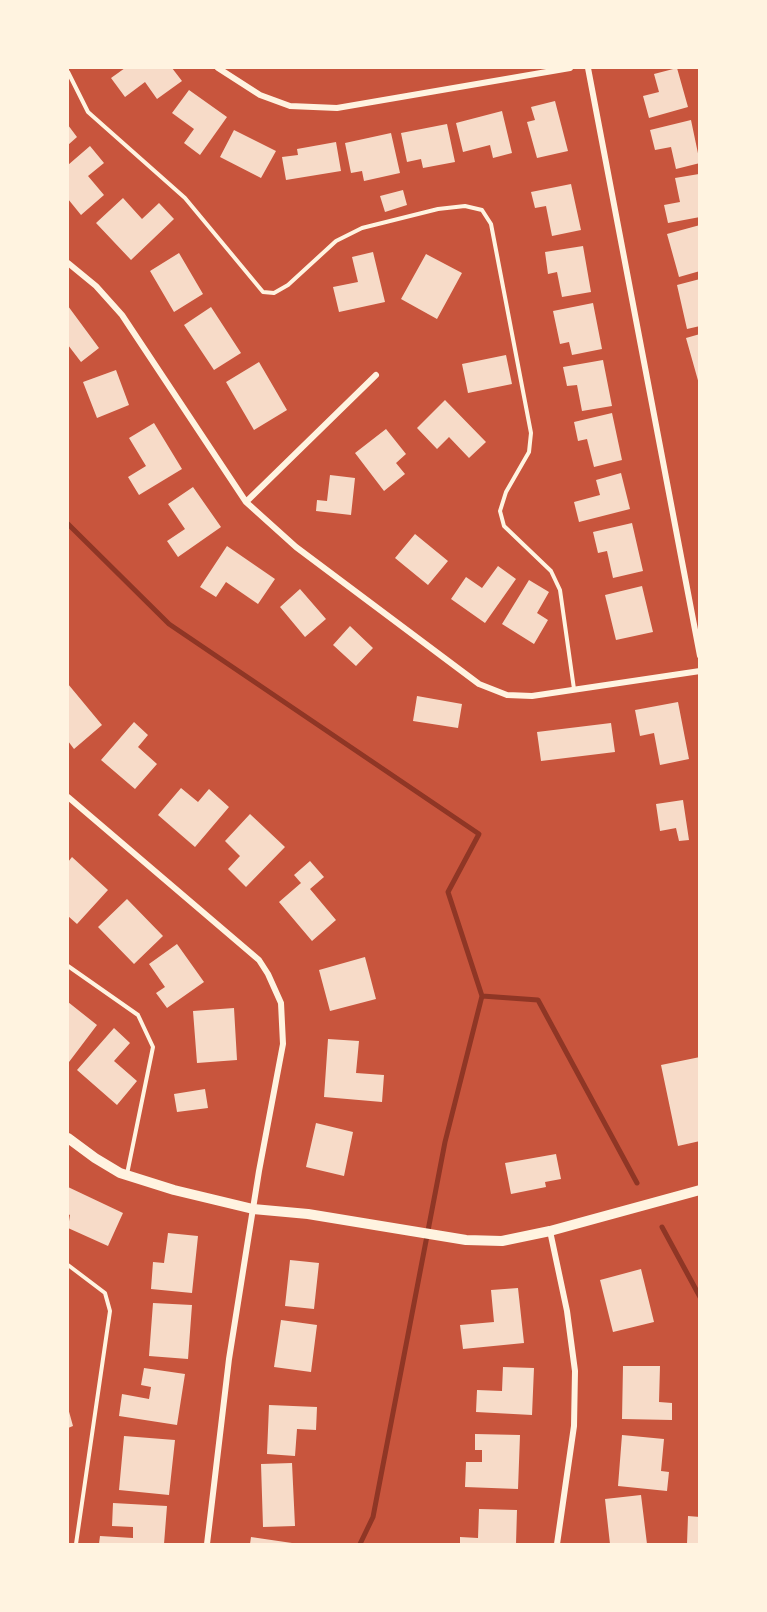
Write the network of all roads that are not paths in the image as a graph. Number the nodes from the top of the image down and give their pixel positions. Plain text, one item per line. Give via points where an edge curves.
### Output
1 (218, 68) edge
2 (570, 68) edge
3 (588, 68) edge
4 (68, 72) edge
5 (68, 263) edge
6 (376, 375) dead end
7 (246, 502) junction
8 (699, 656) edge
9 (699, 670) edge
10 (574, 689) junction
11 (68, 797) edge
12 (68, 966) edge
13 (68, 1138) edge
14 (127, 1175) junction
15 (699, 1190) edge
16 (253, 1209) junction
17 (550, 1231) junction
18 (68, 1265) edge
19 (76, 1545) edge
20 (207, 1545) edge
21 (557, 1545) edge

1 - 2 street via 260,94 290,106 337,108
3 - 8 street
4 - 10 lane via 88,112 185,198 263,292 274,293 288,285 336,241 362,228 438,209 465,206 482,210 490,224 531,433 530,452 506,492 500,511 504,526 551,571 560,590
5 - 7 street via 122,315
6 - 7 street
7 - 10 street via 296,547 479,684 507,695 532,696
9 - 10 street
11 - 16 street via 259,960 268,974 281,1003 283,1044
12 - 14 lane via 138,1015 153,1047
13 - 14 street
14 - 16 street
15 - 17 street
16 - 17 street via 387,1226 443,1238 502,1241
16 - 20 street via 229,1359
17 - 21 street via 575,1371 574,1426
18 - 19 lane via 105,1293 110,1311

